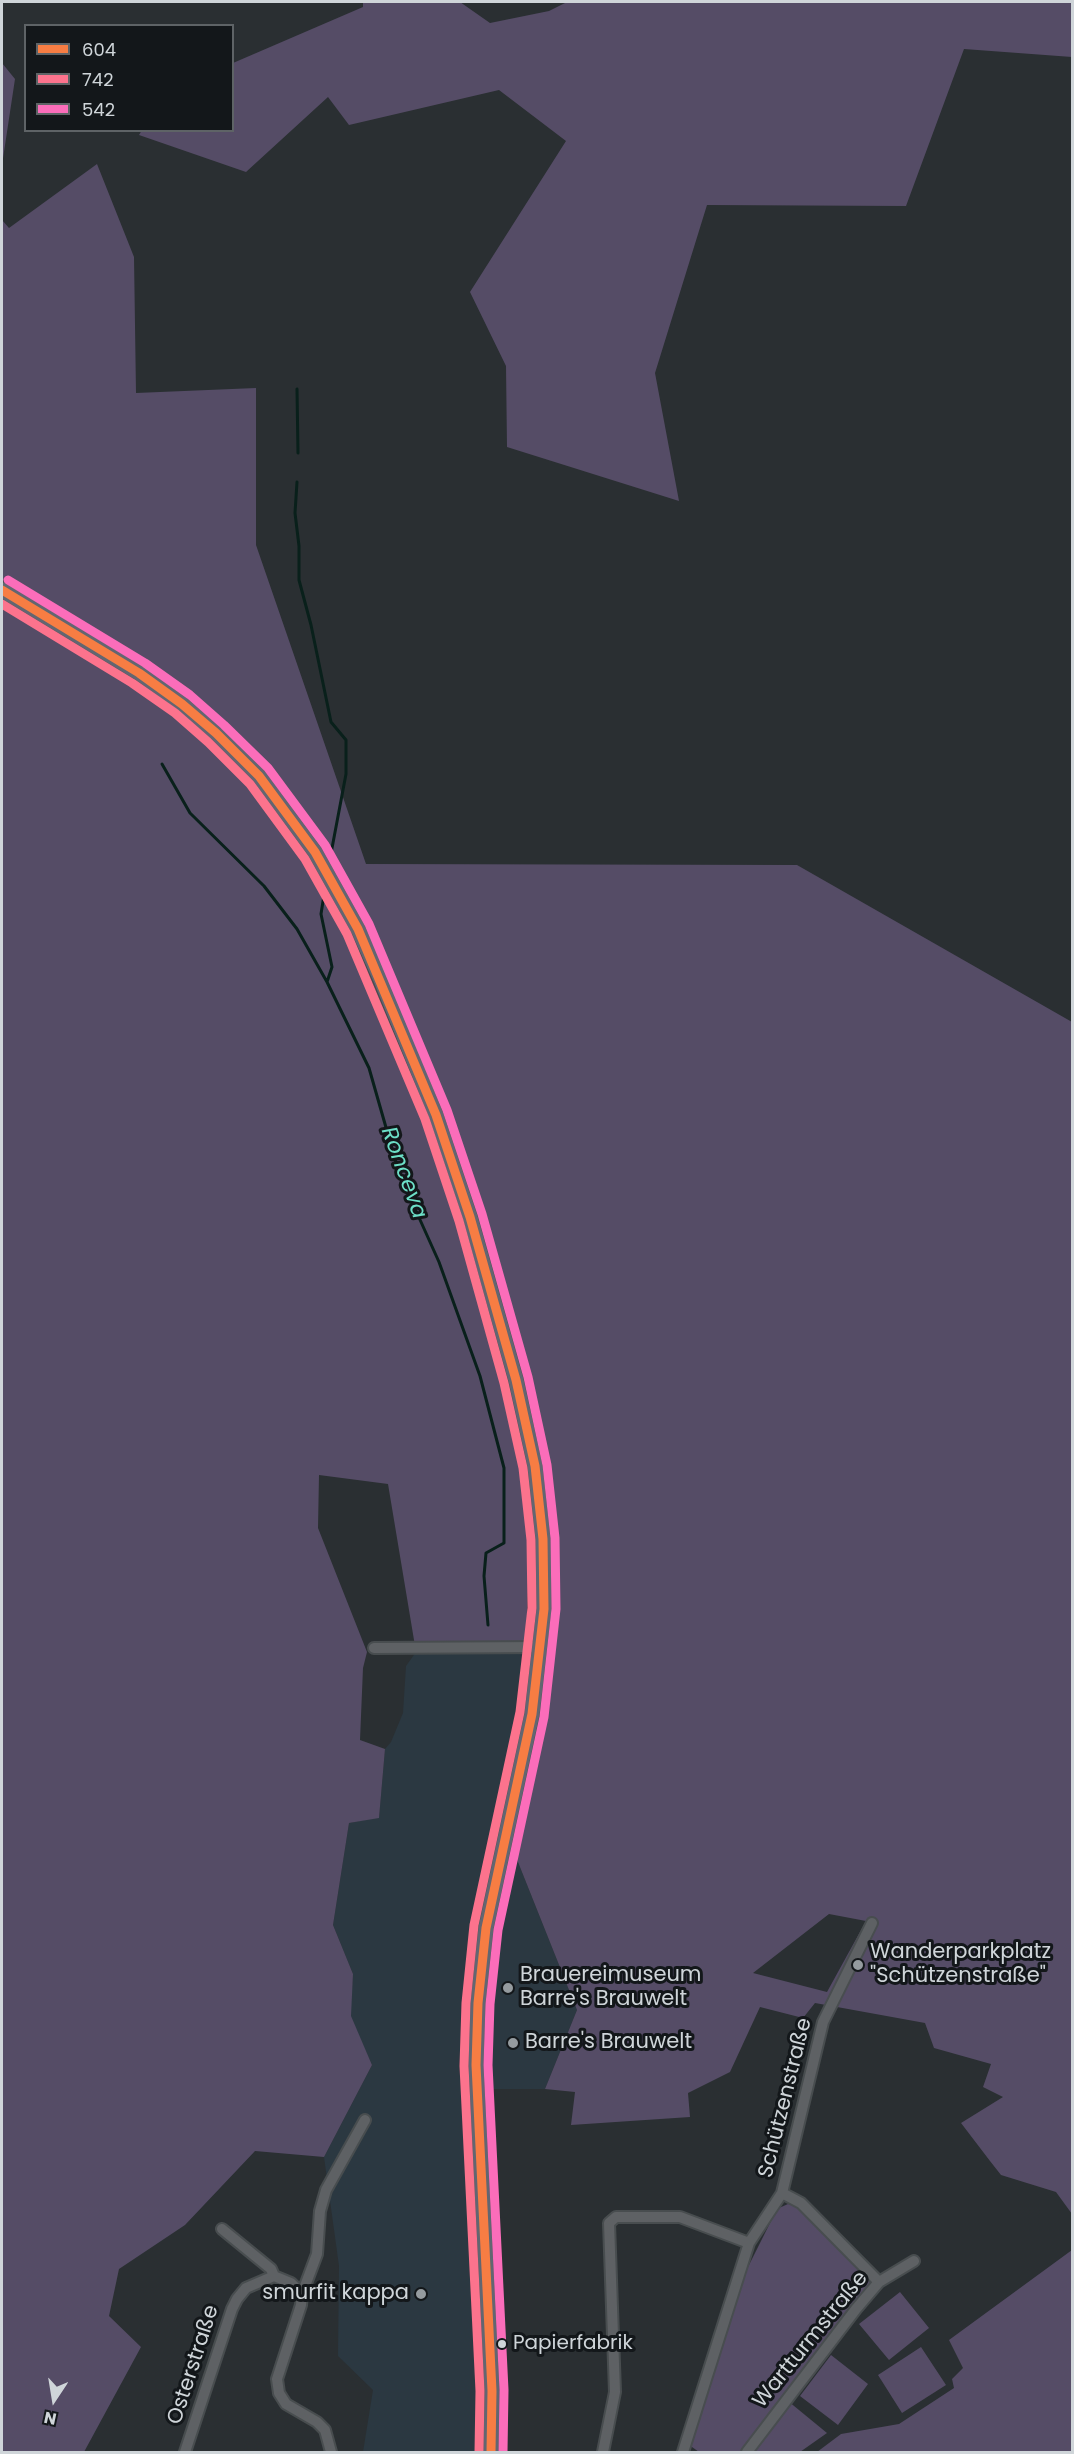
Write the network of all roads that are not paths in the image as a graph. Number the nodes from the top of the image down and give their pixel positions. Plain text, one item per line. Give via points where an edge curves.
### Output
1 (2, 590) edge
2 (541, 1647) junction
3 (374, 1648) dead end
4 (872, 1923) dead end
5 (365, 2120) dead end
6 (782, 2193) junction
7 (222, 2229) dead end
8 (749, 2243) junction
9 (914, 2261) dead end
10 (274, 2276) junction
11 (879, 2282) junction
12 (302, 2294) junction
13 (185, 2452) edge
14 (331, 2452) edge
15 (491, 2452) edge
16 (603, 2452) edge
17 (684, 2452) edge
18 (747, 2452) edge

1 - 2 main road via 140,673 216,733 259,776 297,825 358,930 445,1141 516,1380 540,1502 544,1588
2 - 3 street
2 - 15 main road via 525,1749 486,1928 478,2003 476,2065 492,2391
4 - 6 street, Schützenstraße via 823,2022
5 - 12 street via 326,2190 320,2211 317,2254
6 - 8 street, Schützenstraße
6 - 11 street via 801,2203
7 - 10 street via 271,2269
8 - 16 street via 680,2217 616,2217 609,2223 615,2392
8 - 17 street, Schützenstraße
9 - 11 street, Wartturmstraße
10 - 12 street via 291,2283
10 - 13 street, Osterstraße via 246,2288 232,2309
11 - 18 street, Wartturmstraße
12 - 14 street via 277,2379 279,2393 286,2404 325,2430

